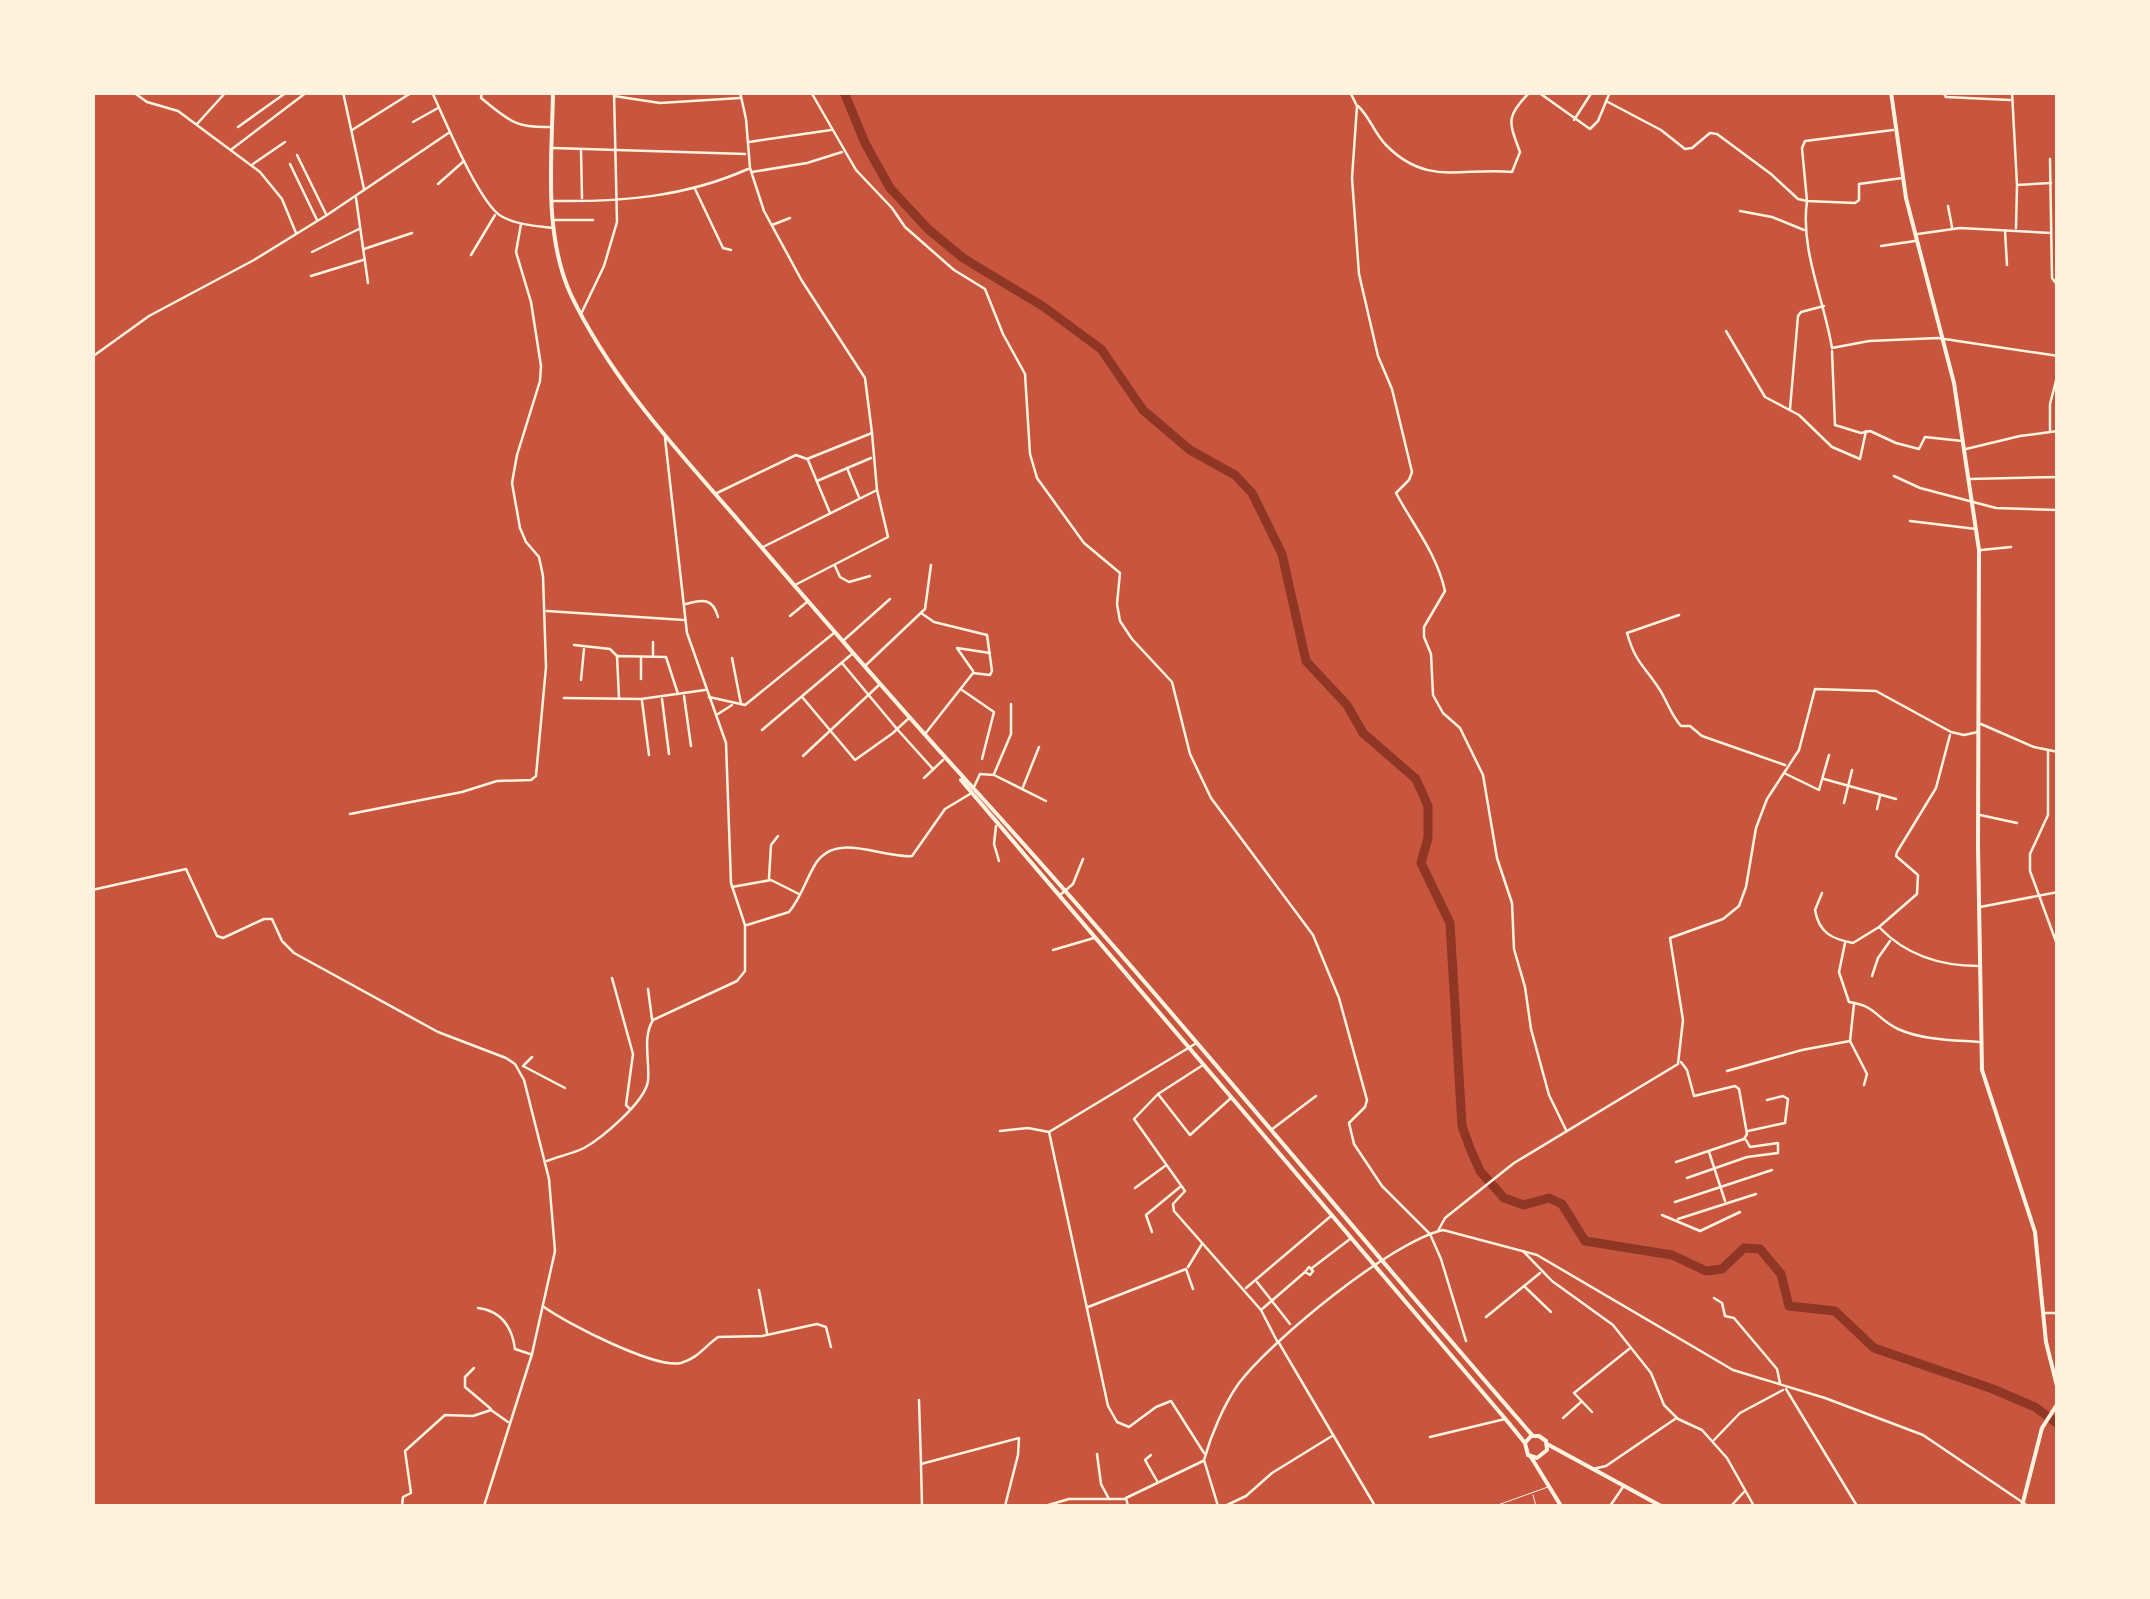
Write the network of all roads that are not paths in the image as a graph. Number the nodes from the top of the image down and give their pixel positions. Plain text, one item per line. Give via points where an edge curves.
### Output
1 (133, 92) edge
2 (226, 92) edge
3 (286, 92) edge
4 (306, 92) edge
5 (343, 92) edge
6 (482, 92) edge
7 (553, 92) edge
8 (811, 92) edge
9 (1350, 92) edge
10 (1530, 92) edge
11 (1538, 92) edge
12 (1592, 92) edge
13 (1891, 92) edge
14 (1943, 92) edge
15 (2012, 92) edge
16 (411, 93) edge
17 (1609, 93) edge
18 (434, 94) edge
19 (614, 94) edge
20 (740, 95) edge
21 (2012, 100) junction
22 (1606, 101) junction
23 (1358, 106) junction
24 (439, 108) junction
25 (1574, 120) junction
26 (413, 122) dead end
27 (196, 125) junction
28 (238, 127) dead end
29 (552, 127) junction
30 (350, 130) junction
31 (831, 130) junction
32 (1895, 130) junction
33 (450, 132) junction
34 (285, 142) dead end
35 (748, 142) junction
36 (552, 148) junction
37 (231, 150) junction
38 (582, 150) junction
39 (614, 150) junction
40 (843, 152) junction
41 (748, 154) junction
42 (297, 155) dead end
43 (2050, 159) dead end
44 (465, 160) junction
45 (290, 164) dead end
46 (252, 165) junction
47 (750, 170) junction
48 (1902, 178) junction
49 (2051, 183) junction
50 (438, 184) dead end
51 (2017, 185) junction
52 (695, 188) junction
53 (364, 190) junction
54 (356, 196) junction
55 (1807, 200) junction
56 (554, 201) junction
57 (582, 201) junction
58 (617, 202) junction
59 (1948, 206) dead end
60 (1740, 212) dead end
61 (496, 214) junction
62 (327, 216) junction
63 (790, 218) dead end
64 (554, 220) junction
65 (593, 220) dead end
66 (317, 221) junction
67 (521, 224) junction
68 (771, 226) junction
69 (360, 228) junction
70 (554, 228) junction
71 (1952, 228) junction
72 (2005, 229) junction
73 (1804, 230) junction
74 (2016, 230) junction
75 (412, 233) dead end
76 (2051, 233) junction
77 (296, 234) junction
78 (1915, 234) junction
79 (1917, 241) junction
80 (1881, 246) dead end
81 (362, 250) junction
82 (731, 250) dead end
83 (312, 252) dead end
84 (471, 255) dead end
85 (364, 260) junction
86 (2006, 265) dead end
87 (311, 276) dead end
88 (368, 283) dead end
89 (2058, 286) edge
90 (1824, 306) junction
91 (581, 314) junction
92 (1726, 331) dead end
93 (1942, 338) junction
94 (1832, 348) junction
95 (92, 356) edge
96 (2058, 356) edge
97 (2058, 373) edge
98 (1790, 410) junction
99 (1866, 430) junction
100 (2050, 432) junction
101 (2058, 432) edge
102 (872, 433) junction
103 (665, 436) junction
104 (1964, 441) junction
105 (1965, 449) junction
106 (873, 457) junction
107 (807, 459) junction
108 (847, 468) junction
109 (1894, 476) dead end
110 (2058, 477) edge
111 (1970, 479) junction
112 (817, 481) junction
113 (877, 490) junction
114 (716, 494) junction
115 (860, 499) junction
116 (1974, 499) junction
117 (2058, 510) edge
118 (831, 514) junction
119 (1910, 520) dead end
120 (1977, 530) junction
121 (762, 547) junction
122 (2011, 547) dead end
123 (1979, 550) junction
124 (834, 564) junction
125 (931, 565) dead end
126 (870, 576) dead end
127 (794, 585) junction
128 (890, 599) dead end
129 (808, 601) junction
130 (684, 604) junction
131 (546, 611) junction
132 (921, 613) junction
133 (1679, 615) dead end
134 (790, 616) dead end
135 (718, 618) dead end
136 (686, 620) junction
137 (836, 632) junction
138 (843, 641) junction
139 (654, 642) dead end
140 (574, 645) dead end
141 (584, 647) junction
142 (853, 653) junction
143 (991, 654) junction
144 (617, 656) junction
145 (642, 656) junction
146 (653, 656) junction
147 (732, 658) dead end
148 (842, 663) junction
149 (864, 666) junction
150 (974, 672) junction
151 (641, 679) dead end
152 (581, 680) dead end
153 (880, 684) junction
154 (961, 689) junction
155 (706, 690) junction
156 (869, 694) junction
157 (681, 695) junction
158 (709, 697) junction
159 (564, 698) dead end
160 (619, 698) junction
161 (662, 698) junction
162 (803, 698) junction
163 (642, 699) junction
164 (734, 704) junction
165 (1011, 704) dead end
166 (742, 705) junction
167 (716, 714) junction
168 (909, 718) junction
169 (1979, 723) junction
170 (897, 728) junction
171 (762, 730) dead end
172 (828, 732) junction
173 (1950, 732) junction
174 (1979, 732) junction
175 (924, 735) junction
176 (691, 746) dead end
177 (1039, 747) dead end
178 (2048, 750) junction
179 (2058, 752) edge
180 (668, 754) dead end
181 (649, 755) dead end
182 (1829, 755) dead end
183 (803, 756) dead end
184 (944, 758) junction
185 (982, 759) dead end
186 (1787, 766) junction
187 (933, 769) junction
188 (1852, 770) dead end
189 (1783, 772) junction
190 (994, 775) junction
191 (924, 778) dead end
192 (1822, 778) junction
193 (1848, 786) junction
194 (1022, 788) junction
195 (972, 791) junction
196 (1880, 795) junction
197 (1896, 800) dead end
198 (1046, 802) dead end
199 (1844, 802) dead end
200 (1877, 809) dead end
201 (350, 814) dead end
202 (1979, 815) junction
203 (2017, 823) dead end
204 (996, 824) junction
205 (778, 836) dead end
206 (1083, 859) dead end
207 (999, 862) dead end
208 (769, 880) junction
209 (732, 887) junction
210 (92, 890) edge
211 (2058, 892) edge
212 (1822, 893) dead end
213 (800, 894) junction
214 (1061, 894) junction
215 (2039, 897) junction
216 (1979, 907) junction
217 (746, 925) junction
218 (1879, 927) junction
219 (1095, 938) junction
220 (1891, 940) junction
221 (1846, 942) junction
222 (2058, 947) edge
223 (1052, 950) dead end
224 (1120, 961) junction
225 (1979, 966) junction
226 (1872, 976) dead end
227 (612, 978) dead end
228 (648, 989) dead end
229 (1854, 1002) junction
230 (653, 1020) junction
231 (1850, 1041) junction
232 (1980, 1042) junction
233 (1192, 1045) junction
234 (532, 1057) dead end
235 (1680, 1060) junction
236 (1204, 1064) junction
237 (521, 1068) junction
238 (1727, 1071) dead end
239 (1864, 1086) dead end
240 (565, 1088) dead end
241 (1158, 1094) junction
242 (1316, 1096) dead end
243 (1232, 1097) junction
244 (1767, 1100) dead end
245 (630, 1108) junction
246 (1566, 1130) junction
247 (1000, 1131) dead end
248 (1270, 1131) junction
249 (1049, 1132) junction
250 (1746, 1134) junction
251 (1708, 1150) junction
252 (546, 1161) junction
253 (1676, 1162) dead end
254 (1166, 1165) junction
255 (1715, 1168) junction
256 (1772, 1170) dead end
257 (1687, 1178) dead end
258 (1181, 1186) junction
259 (1721, 1186) junction
260 (1135, 1188) dead end
261 (1756, 1194) dead end
262 (1676, 1202) dead end
263 (1726, 1204) junction
264 (1740, 1212) dead end
265 (1332, 1215) junction
266 (1662, 1215) dead end
267 (1677, 1220) junction
268 (1438, 1230) junction
269 (1152, 1232) dead end
270 (1430, 1234) junction
271 (1352, 1238) junction
272 (1202, 1242) junction
273 (1522, 1250) junction
274 (1380, 1260) junction
275 (1374, 1264) junction
276 (1186, 1269) junction
277 (1542, 1272) junction
278 (1256, 1280) junction
279 (1524, 1286) junction
280 (1193, 1288) dead end
281 (759, 1290) dead end
282 (1244, 1290) junction
283 (1714, 1298) dead end
284 (1272, 1302) junction
285 (543, 1306) junction
286 (478, 1308) dead end
287 (1086, 1308) junction
288 (1261, 1310) junction
289 (1551, 1312) dead end
290 (2058, 1313) edge
291 (2044, 1314) junction
292 (1486, 1316) dead end
293 (1290, 1324) dead end
294 (768, 1334) junction
295 (1466, 1341) dead end
296 (1278, 1342) junction
297 (831, 1347) dead end
298 (1630, 1348) junction
299 (532, 1354) junction
300 (474, 1368) dead end
301 (1780, 1384) junction
302 (1788, 1388) junction
303 (2058, 1390) edge
304 (919, 1400) dead end
305 (1582, 1402) junction
306 (2056, 1406) edge
307 (492, 1410) junction
308 (1592, 1412) dead end
309 (1563, 1418) dead end
310 (1676, 1418) junction
311 (1505, 1419) junction
312 (509, 1423) junction
313 (1333, 1435) junction
314 (1533, 1436) junction
315 (1430, 1437) dead end
316 (1712, 1442) junction
317 (1525, 1443) junction
318 (1547, 1444) junction
319 (1097, 1454) dead end
320 (1151, 1454) dead end
321 (1205, 1454) junction
322 (1531, 1457) junction
323 (1204, 1460) junction
324 (920, 1464) junction
325 (1592, 1469) junction
326 (1158, 1482) junction
327 (1624, 1486) junction
328 (1550, 1487) junction
329 (1745, 1491) junction
330 (1532, 1492) junction
331 (1126, 1498) junction
332 (1110, 1501) junction
333 (2024, 1505) edge
334 (402, 1506) edge
335 (484, 1506) edge
336 (922, 1506) edge
337 (1006, 1506) edge
338 (1045, 1506) edge
339 (1128, 1506) edge
340 (1218, 1506) edge
341 (1225, 1506) edge
342 (1375, 1506) edge
343 (1495, 1506) edge
344 (1536, 1506) edge
345 (1561, 1506) edge
346 (1610, 1506) edge
347 (1661, 1506) edge
348 (1730, 1506) edge
349 (1754, 1506) edge
350 (1857, 1506) edge

1 - 27 street via 171,106
2 - 27 street
3 - 28 street
4 - 37 street
5 - 30 street
6 - 29 street via 483,100 522,127
7 - 29 main road
8 - 31 street
9 - 23 street
10 - 23 street via 1510,119 1520,152 1512,172 1441,174 1417,167 1387,146
11 - 25 street
12 - 25 street
13 - 32 main road
14 - 21 street
15 - 21 street
16 - 30 street
17 - 22 street
18 - 24 street
19 - 20 street via 660,103
19 - 39 street
20 - 35 street
21 - 51 street
22 - 25 street via 1593,128
22 - 55 street via 1685,149 1717,134
23 - 246 street via 1352,178 1358,274 1412,472 1396,493 1445,590 1424,626 1433,695 1460,728 1483,775 1512,904 1530,1029
24 - 26 street
24 - 33 street
27 - 37 street
29 - 36 main road
30 - 53 street
31 - 35 street
31 - 40 street
32 - 48 main road
32 - 55 street via 1805,140
33 - 44 street
33 - 53 street
34 - 46 street
35 - 41 street
36 - 38 street
36 - 56 main road
37 - 46 street
38 - 39 street
38 - 57 street
39 - 41 street
39 - 58 street
40 - 47 street
40 - 270 street via 916,238 988,294 1025,374 1037,478 1084,543 1120,573 1120,621 1172,682 1199,775 1310,928 1339,998 1367,1100 1350,1123 1350,1136 1382,1186
41 - 47 street
42 - 62 street
43 - 49 street
44 - 50 street
44 - 61 street
45 - 66 street
46 - 77 street via 282,199
47 - 52 street
47 - 68 street
48 - 55 street via 1858,184 1856,203
48 - 78 main road
49 - 51 street
49 - 76 street
51 - 74 street
52 - 58 street
52 - 82 street via 723,248
53 - 54 street
54 - 62 street
54 - 69 street
55 - 73 street
56 - 57 street
56 - 64 main road
57 - 58 street
58 - 91 street via 607,260
59 - 71 street
60 - 73 street
61 - 67 street
61 - 84 street
62 - 66 street
63 - 68 street
64 - 65 street
64 - 70 main road
66 - 77 street
67 - 70 street
67 - 131 street via 516,252 541,374 512,483 520,528 541,564
68 - 102 street via 864,378
69 - 81 street
69 - 83 street
70 - 91 main road via 565,280
71 - 72 street
71 - 78 street
72 - 74 street
72 - 86 street
73 - 90 street
74 - 76 street
75 - 81 street
76 - 89 street
77 - 95 street via 149,316
78 - 79 main road
79 - 80 street
79 - 93 main road
81 - 85 street
85 - 87 street
85 - 88 street
90 - 94 street
90 - 98 street via 1798,316
91 - 103 main road
92 - 98 street via 1760,391
93 - 94 street
93 - 96 street
93 - 104 main road
94 - 99 street via 1833,422
97 - 100 street
98 - 99 street via 1858,460
99 - 104 street via 1918,449 1925,438
100 - 101 street
100 - 105 street
102 - 106 street
102 - 107 street
103 - 114 main road
103 - 130 street
104 - 105 main road
105 - 111 main road
106 - 108 street
106 - 113 street
107 - 112 street
107 - 114 street via 796,455
108 - 112 street
108 - 115 street
109 - 116 street
110 - 111 street
111 - 116 main road
112 - 118 street
113 - 115 street
113 - 124 street via 888,537
114 - 121 main road
115 - 118 street
116 - 117 street via 2004,509
116 - 120 main road
118 - 121 street
119 - 120 street
120 - 123 main road
121 - 127 main road
122 - 123 street
123 - 169 main road
124 - 126 street via 849,582
124 - 127 street
125 - 132 street
127 - 129 main road
128 - 138 street
129 - 134 street
129 - 137 main road
130 - 135 street via 710,602
130 - 136 street
131 - 136 street
131 - 201 street via 534,778
132 - 143 street via 986,634
132 - 149 street
133 - 186 street via 1627,632 1637,662 1671,714 1702,736
136 - 155 street
137 - 138 main road
137 - 166 street
138 - 142 main road
139 - 146 street
140 - 141 street
141 - 144 street
141 - 152 street
142 - 148 street
142 - 149 main road
143 - 150 street via 992,674
143 - 150 street via 958,648
144 - 145 street
144 - 160 street
145 - 146 street
145 - 151 street
146 - 157 street via 668,658
147 - 166 street
148 - 156 street
148 - 162 street
149 - 153 main road
150 - 154 street
153 - 156 street
153 - 168 main road
154 - 175 street
154 - 185 street via 994,712
155 - 157 street
155 - 158 street
156 - 170 street
156 - 172 street
157 - 161 street
157 - 176 street
158 - 164 street
158 - 167 street
159 - 160 street
160 - 163 street
161 - 163 street
161 - 180 street
162 - 171 street
162 - 172 street
163 - 181 street
164 - 166 street
164 - 167 street
165 - 190 street via 1011,734
167 - 209 street via 726,743
168 - 170 street
168 - 175 main road
169 - 174 main road
169 - 178 street
170 - 172 street via 858,761
170 - 187 street
172 - 183 street
173 - 174 street
173 - 186 street via 1876,690 1817,688 1801,745
173 - 218 street via 1936,788 1897,852 1918,875 1918,891
174 - 202 main road
175 - 184 main road
177 - 194 street
178 - 179 street
178 - 215 street via 2048,815 2029,862
182 - 192 street
184 - 187 street
184 - 195 main road
186 - 189 street
187 - 191 street
188 - 193 street
189 - 192 street via 1818,790
189 - 235 street via 1756,828 1739,906 1719,922 1670,938 1683,1020
190 - 194 street
190 - 195 street via 980,774
192 - 193 street
193 - 196 street
193 - 199 street
194 - 198 street
195 - 204 main road
195 - 213 street via 945,809 912,856 858,847 832,852 816,864
195 - 214 main road
196 - 197 street
196 - 200 street
202 - 203 street
202 - 216 main road
204 - 207 street
204 - 214 main road
205 - 208 street via 771,845
206 - 214 street
208 - 209 street
208 - 213 street
209 - 217 street
210 - 237 street via 184,868 219,938 272,919 294,954
211 - 215 street
212 - 221 street via 1815,907 1818,922 1826,935
213 - 217 street via 786,914
214 - 219 main road
214 - 224 main road
215 - 216 street
215 - 222 street
216 - 225 main road
217 - 230 street via 742,977
218 - 220 street
218 - 221 street
219 - 223 street
219 - 224 main road
220 - 225 street via 1938,961
220 - 226 street
221 - 229 street via 1839,972
224 - 233 main road
225 - 232 main road
227 - 245 street via 632,1054
228 - 230 street
229 - 231 street
229 - 232 street via 1868,1004 1910,1034
230 - 245 street via 647,1084
231 - 238 street
231 - 239 street via 1867,1075
232 - 291 main road via 1987,1090 2035,1232
233 - 236 main road
233 - 248 main road
233 - 249 street
234 - 237 street
235 - 246 street
235 - 250 street via 1694,1096 1739,1089
236 - 241 street
236 - 243 main road
237 - 240 street
237 - 252 street
241 - 243 street via 1190,1134
241 - 254 street via 1134,1119
242 - 248 street
243 - 265 main road
244 - 250 street via 1788,1100 1786,1123
245 - 252 street via 588,1146
246 - 268 street via 1481,1190
247 - 249 street
248 - 274 main road
249 - 287 street
250 - 251 street
250 - 255 street via 1748,1147 1778,1143 1778,1153
251 - 253 street
251 - 255 street
252 - 285 street via 556,1235
254 - 258 street
254 - 260 street
255 - 257 street
255 - 259 street
256 - 259 street
258 - 269 street via 1146,1215
258 - 272 street via 1185,1192 1174,1212
259 - 262 street
259 - 263 street
261 - 263 street
263 - 267 street
264 - 267 street via 1704,1230
265 - 271 main road
265 - 278 street
266 - 267 street
268 - 270 street
268 - 273 street
270 - 274 street
270 - 295 street
271 - 275 main road
271 - 284 street
272 - 276 street
272 - 282 street
273 - 277 street
273 - 301 street via 1728,1368
274 - 275 street
274 - 314 main road
275 - 296 street
275 - 311 main road
276 - 280 street
276 - 287 street
277 - 279 street
277 - 298 street via 1604,1317
278 - 282 street
278 - 284 street
279 - 289 street
279 - 292 street
281 - 294 street
282 - 288 street
283 - 301 street via 1776,1367
284 - 288 street
284 - 293 street
285 - 294 street via 616,1346 677,1364 699,1356 718,1337
285 - 299 street
286 - 299 street via 500,1316 515,1350
287 - 321 street via 1104,1396 1118,1422 1129,1426 1171,1401
288 - 296 street
290 - 291 street
291 - 303 main road
294 - 297 street via 822,1324
296 - 313 street
296 - 321 street via 1238,1385
298 - 305 street via 1576,1391
298 - 310 street
299 - 312 street
300 - 307 street via 466,1387
301 - 302 street
302 - 316 street via 1734,1417
302 - 333 street via 1923,1435
302 - 350 street
304 - 324 street
305 - 308 street
305 - 309 street
306 - 333 main road via 2044,1424
307 - 312 street
307 - 334 street via 447,1414 408,1447 411,1493
310 - 316 street
310 - 325 street
311 - 315 street
311 - 317 main road
312 - 335 street
313 - 341 street
313 - 342 street
314 - 317 main road
314 - 318 main road
316 - 329 street
317 - 322 main road
318 - 322 main road via 1543,1456
318 - 325 main road
319 - 332 street
320 - 326 street via 1145,1460
321 - 323 street
322 - 328 main road
323 - 326 street
323 - 340 street
324 - 336 street
324 - 337 street via 1018,1438
325 - 327 main road
326 - 331 street
327 - 346 street
327 - 347 main road
328 - 330 street
328 - 345 main road
329 - 348 street
329 - 349 street
330 - 343 street
330 - 344 street
331 - 332 street
331 - 339 street
332 - 338 street via 1070,1499

